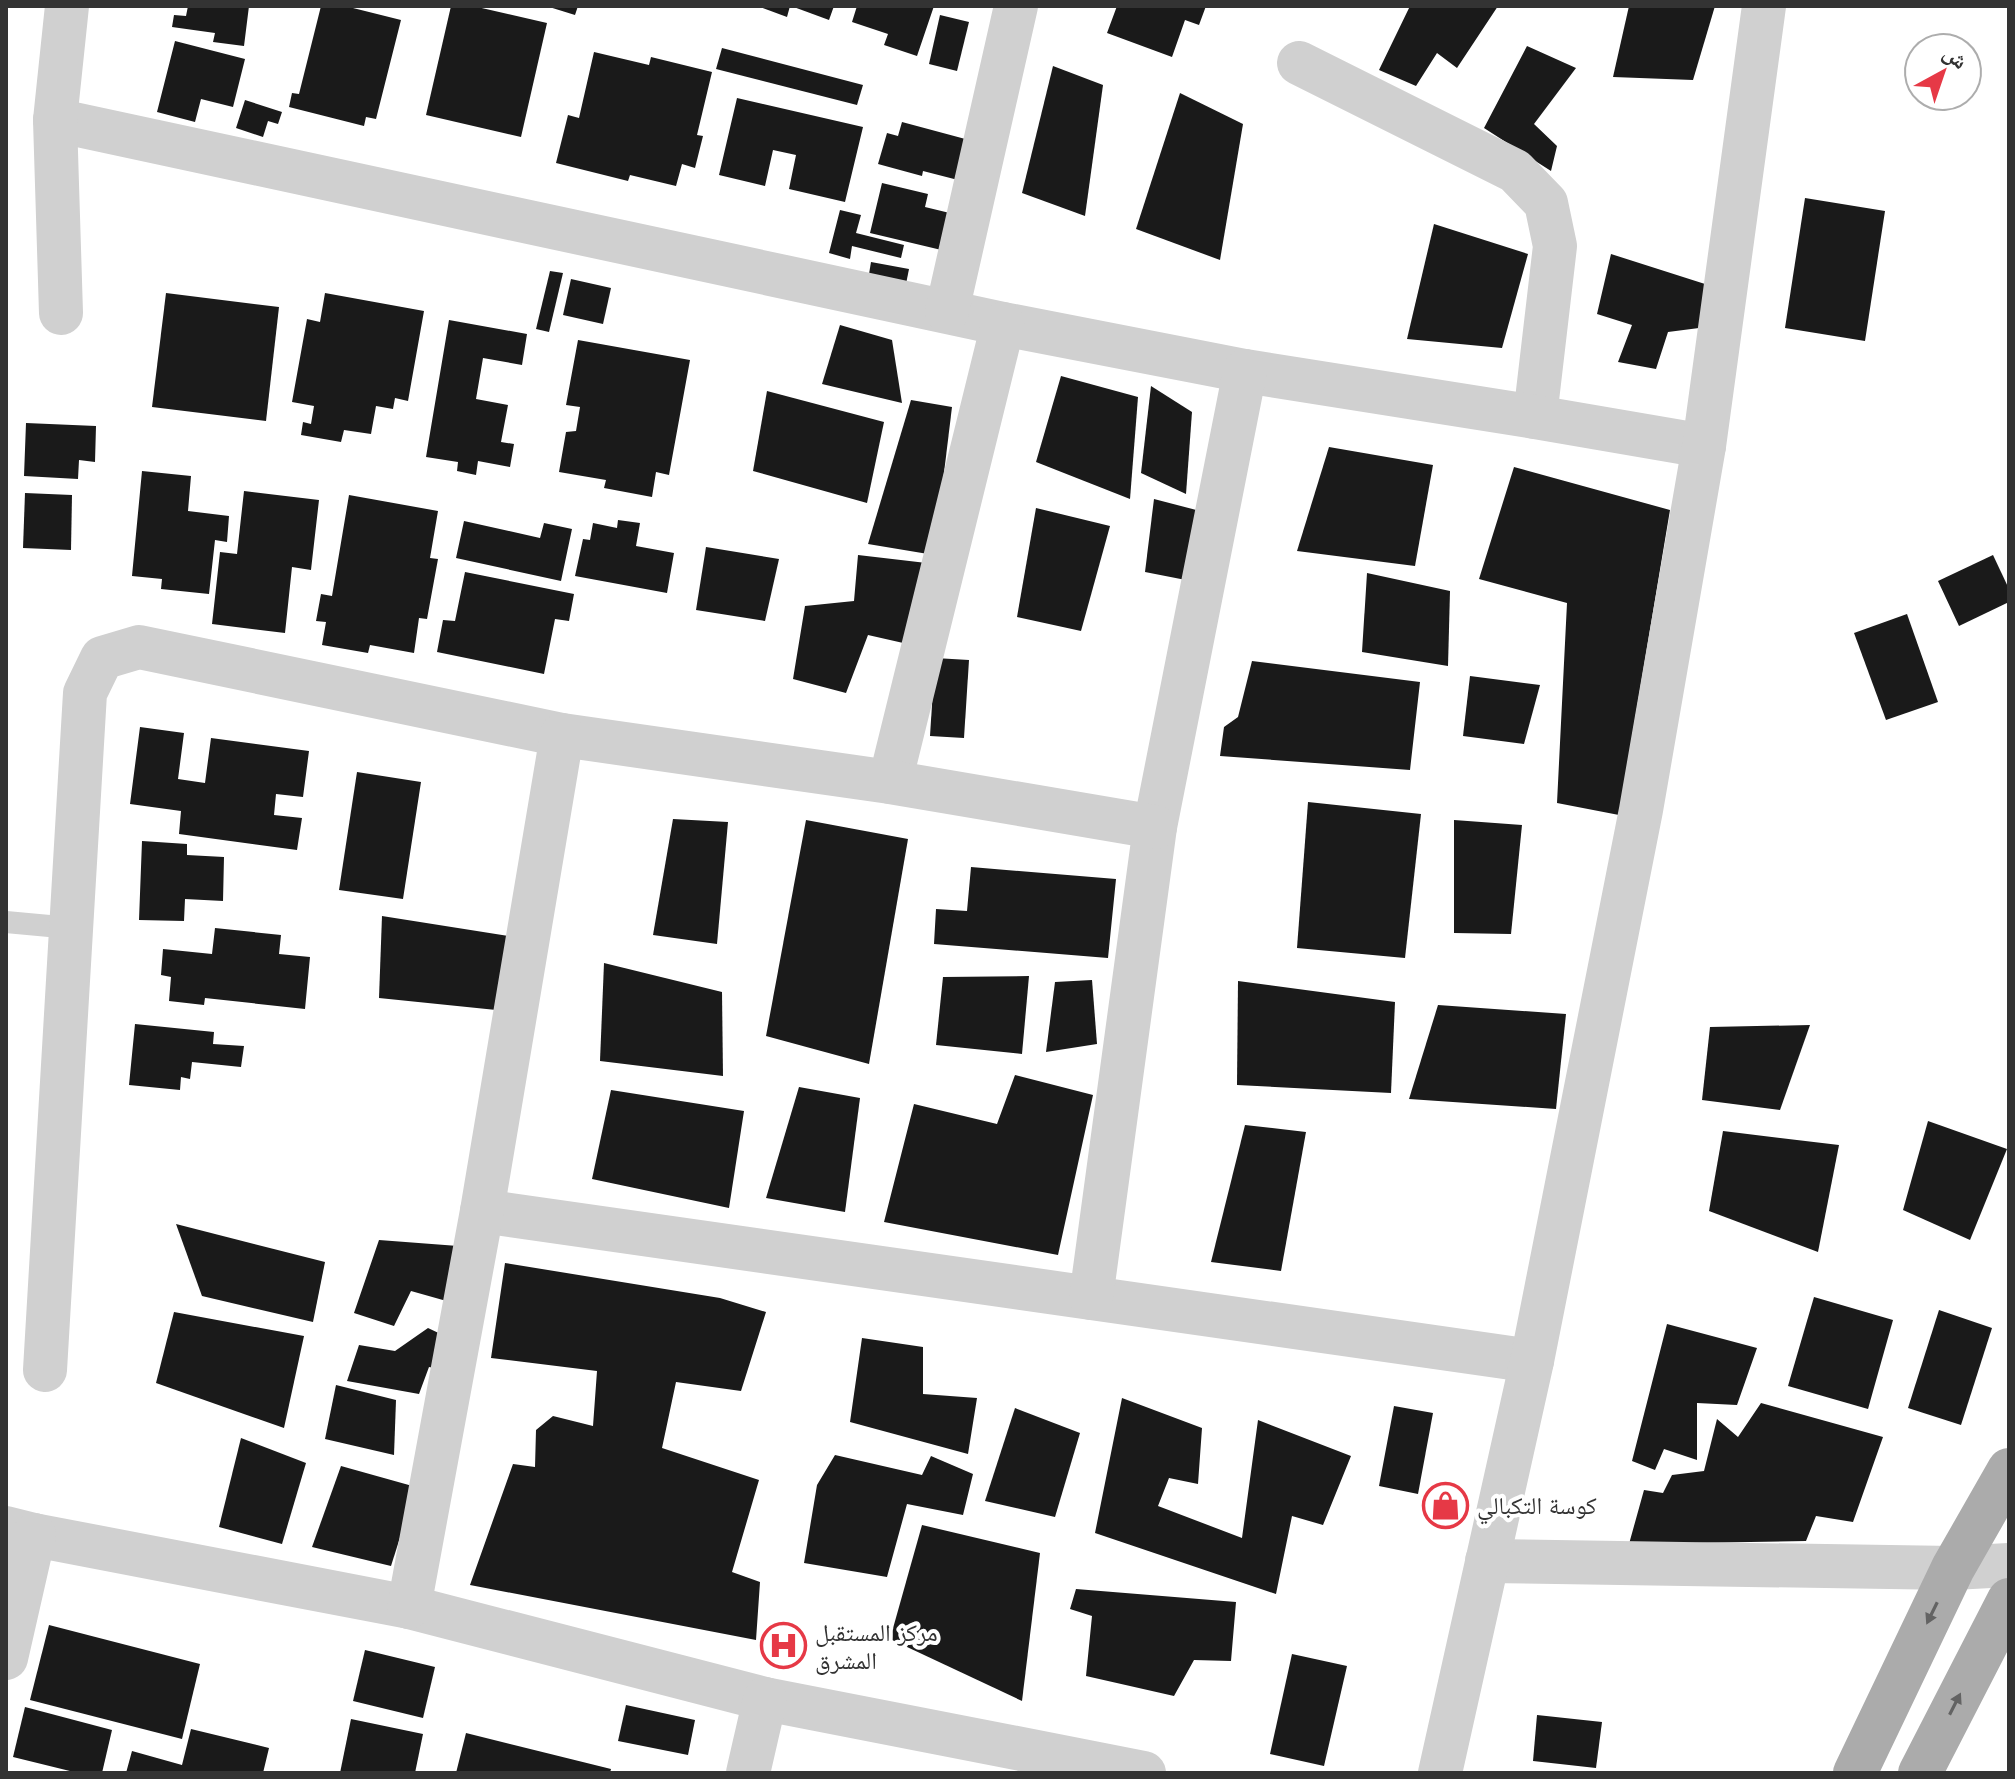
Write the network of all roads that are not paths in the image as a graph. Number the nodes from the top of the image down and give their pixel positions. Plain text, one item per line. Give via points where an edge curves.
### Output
1 (67, 6) edge
2 (1016, 6) edge
3 (1764, 6) edge
4 (1299, 63) dead end
5 (55, 120) junction
6 (947, 311) junction
7 (61, 313) dead end
8 (1003, 324) junction
9 (1245, 371) junction
10 (1535, 417) junction
11 (1704, 446) junction
12 (562, 735) junction
13 (890, 782) junction
14 (1155, 827) junction
15 (6, 922) edge
16 (71, 928) junction
17 (482, 1211) junction
18 (1091, 1298) junction
19 (1532, 1361) junction
20 (45, 1370) dead end
21 (2009, 1470) edge
22 (20, 1532) edge
23 (1487, 1561) junction
24 (2009, 1565) edge
25 (1953, 1568) junction
26 (2009, 1600) edge
27 (409, 1607) junction
28 (6, 1658) edge
29 (765, 1699) junction
30 (1012, 1761) edge
31 (748, 1773) edge
32 (1144, 1773) edge
33 (1440, 1773) edge
34 (1855, 1773) edge
35 (1920, 1773) edge

1 - 5 street
2 - 6 street
3 - 11 street
4 - 10 street via 1515,171 1546,203 1555,246
5 - 6 street
5 - 7 street
6 - 8 street
8 - 9 street
8 - 13 street
9 - 10 street
9 - 14 street
10 - 11 street
11 - 19 street via 1641,810
12 - 13 street
12 - 16 street via 139,647 102,658 85,693
12 - 17 street
13 - 14 street
14 - 18 street
15 - 16 lane
16 - 20 street
17 - 18 street
17 - 27 street
18 - 19 street
19 - 23 street
21 - 25 main road
22 - 27 street
22 - 28 street
23 - 25 street
23 - 33 street
24 - 25 street
25 -> 34 main road
35 -> 26 main road
27 - 29 street
29 - 30 street
29 - 31 street
30 - 32 street

